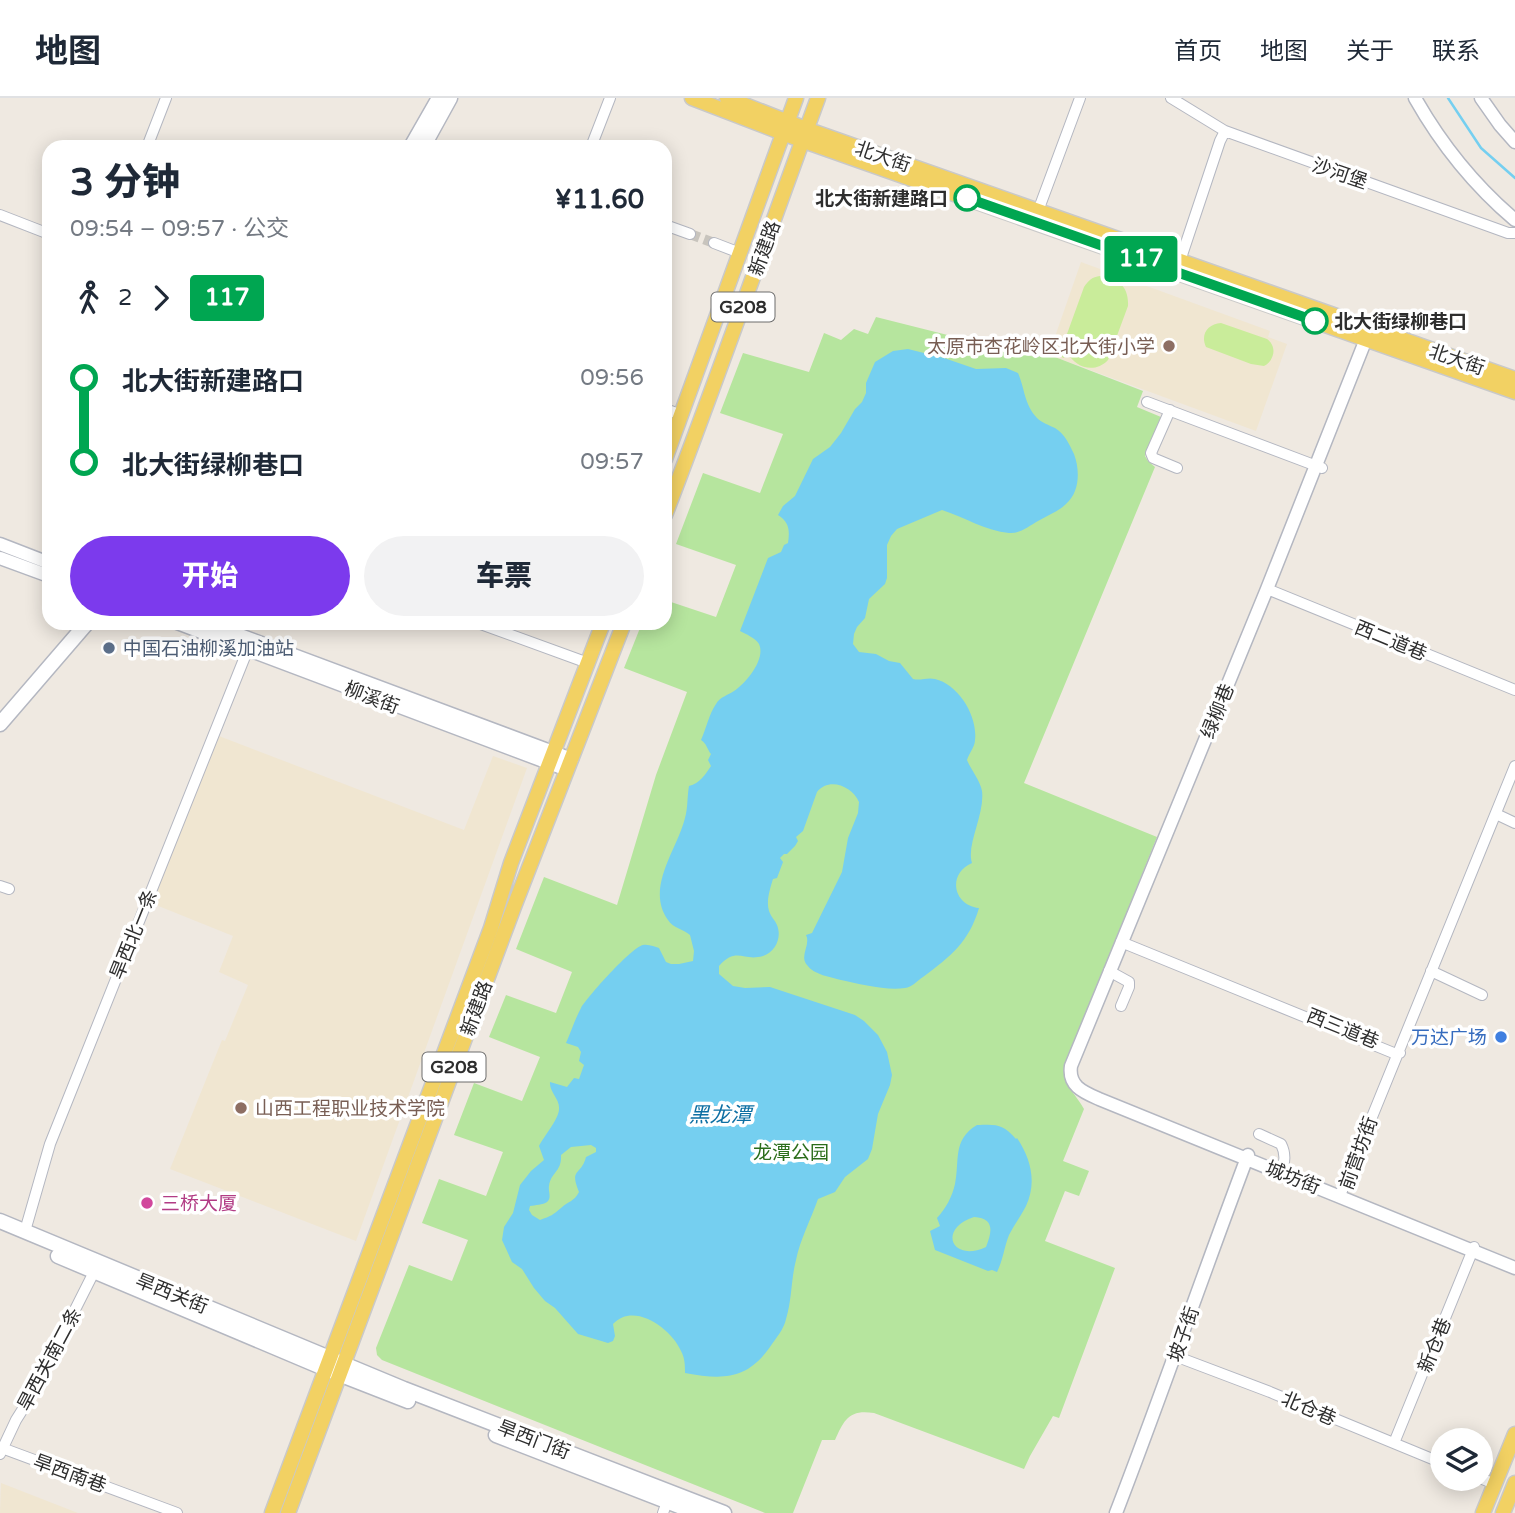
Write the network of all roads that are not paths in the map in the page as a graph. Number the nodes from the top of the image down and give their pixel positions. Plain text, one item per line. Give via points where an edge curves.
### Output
1 (166, 98) edge
2 (439, 98) edge
3 (450, 98) edge
4 (610, 98) edge
5 (692, 98) edge
6 (727, 98) edge
7 (796, 98) edge
8 (818, 98) edge
9 (1080, 98) edge
10 (1171, 98) edge
11 (1415, 98) edge
12 (1481, 98) edge
13 (786, 127) junction
14 (1225, 131) junction
15 (804, 135) junction
16 (150, 140) edge
17 (415, 140) edge
18 (427, 140) edge
19 (594, 140) edge
20 (1515, 142) edge
21 (1038, 211) junction
22 (0, 215) edge
23 (1515, 220) edge
24 (672, 228) edge
25 (42, 231) edge
26 (1515, 233) edge
27 (690, 234) tunnel mouth
28 (714, 243) tunnel mouth
29 (740, 253) junction
30 (1180, 261) junction
31 (1369, 340) junction
32 (1515, 379) edge
33 (1515, 392) edge
34 (1147, 402) dead end
35 (1170, 411) junction
36 (672, 412) edge
37 (681, 415) junction
38 (672, 439) edge
39 (1319, 467) junction
40 (1177, 468) dead end
41 (672, 497) edge
42 (0, 544) edge
43 (0, 558) edge
44 (42, 560) edge
45 (42, 573) edge
46 (1270, 589) junction
47 (69, 630) edge
48 (82, 630) edge
49 (200, 630) edge
50 (221, 630) edge
51 (497, 630) edge
52 (600, 630) edge
53 (621, 630) edge
54 (249, 645) junction
55 (588, 663) junction
56 (1515, 688) edge
57 (0, 710) edge
58 (0, 724) edge
59 (552, 758) junction
60 (569, 765) junction
61 (1515, 766) edge
62 (1515, 775) edge
63 (1497, 815) junction
64 (1515, 822) edge
65 (1124, 942) junction
66 (1112, 972) junction
67 (1433, 972) junction
68 (1482, 995) dead end
69 (1122, 1006) dead end
70 (1398, 1053) junction
71 (1075, 1080) joint
72 (1259, 1135) dead end
73 (1249, 1158) junction
74 (1282, 1171) junction
75 (1342, 1195) junction
76 (0, 1221) edge
77 (0, 1231) edge
78 (25, 1231) junction
79 (1473, 1249) junction
80 (1515, 1266) edge
81 (97, 1267) junction
82 (1178, 1357) junction
83 (335, 1366) junction
84 (1515, 1434) edge
85 (1394, 1444) junction
86 (1, 1451) edge
87 (1430, 1458) edge
88 (1495, 1484) joint
89 (1514, 1488) edge
90 (667, 1502) edge
91 (177, 1513) edge
92 (272, 1513) edge
93 (288, 1513) edge
94 (696, 1513) edge
95 (724, 1513) edge
96 (1118, 1513) edge
97 (1483, 1513) edge
98 (1503, 1513) edge

1 - 16 street
2 - 17 main road
3 - 18 main road
4 - 19 street
5 - 13 main road, 北大街
6 - 13 main road, 北大街
7 - 13 main road, 新建路 / G208
8 - 15 main road, 新建路 / G208
9 - 21 street
10 - 14 street, 沙河堡
11 - 23 street via 1446,146
12 - 20 street
13 - 15 main road, 北大街
13 - 29 main road, 新建路 / G208
14 - 26 street, 沙河堡
14 - 30 street
15 - 21 main road, 北大街
15 - 31 main road
15 - 41 main road, 新建路 / G208
21 - 30 main road, 北大街
22 - 25 street
24 - 27 street
28 - 29 street
29 - 37 main road, 新建路 / G208
30 - 32 main road, 北大街
31 - 33 main road
31 - 39 street, 绿柳巷
34 - 35 street
35 - 39 street
35 - 40 street via 1151,453
36 - 37 street
37 - 38 main road, 新建路 / G208
39 - 46 street, 绿柳巷
42 - 44 street
43 - 45 street
46 - 56 street, 西二道巷
46 - 65 street, 绿柳巷
47 - 57 main road
48 - 58 main road
49 - 54 street, 柳溪街
50 - 54 street, 柳溪街
51 - 55 street
52 - 55 main road, 新建路 / G208
53 - 60 main road, 新建路 / G208
54 - 59 street, 柳溪街
54 - 78 street, 旱西北一条 via 50,1144
55 - 59 main road, 新建路 / G208
59 - 60 street, 柳溪街
59 - 83 main road, 新建路 / G208
60 - 83 main road, 新建路 / G208
61 - 63 street, 前营坊街
62 - 63 street, 前营坊街
63 - 64 street
63 - 67 street, 前营坊街
65 - 66 street, 绿柳巷
65 - 70 street, 西三道巷
66 - 69 street via 1129,982
66 - 71 street, 绿柳巷
67 - 68 street
67 - 70 street, 前营坊街
70 - 75 street, 前营坊街
71 - 73 street, 城坊街
72 - 74 street via 1284,1150
73 - 74 street, 城坊街
73 - 82 street, 坡子街 via 1208,1259
74 - 75 street, 城坊街
75 - 79 street, 城坊街
76 - 78 main road, 旱西关街
77 - 81 main road, 旱西关街
78 - 81 main road, 旱西关街
79 - 80 street, 城坊街
79 - 85 street, 新仓巷
81 - 83 main road, 旱西关街
81 - 86 street, 旱西关南二条
82 - 85 street, 北仓巷
82 - 96 street, 坡子街
83 - 90 main road, 旱西门街
83 - 92 main road, 新建路 / G208
83 - 93 main road, 新建路 / G208
84 - 88 main road
85 - 87 street, 北仓巷
86 - 91 street, 旱西南巷
88 - 97 main road
89 - 98 main road
90 - 94 main road, 旱西门街
90 - 95 main road, 旱西门街

